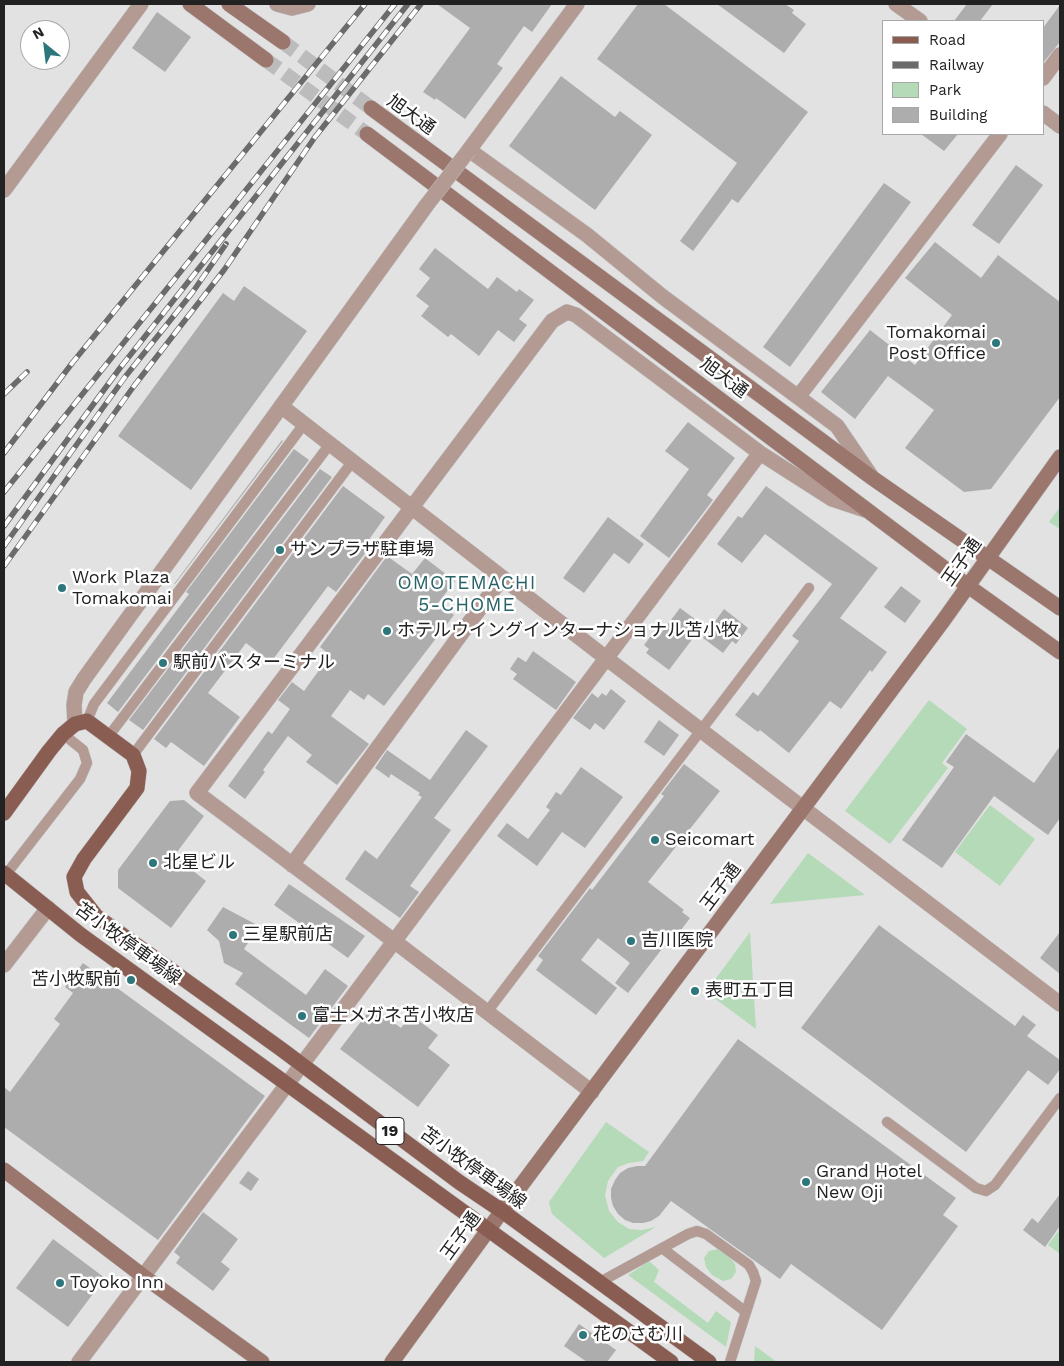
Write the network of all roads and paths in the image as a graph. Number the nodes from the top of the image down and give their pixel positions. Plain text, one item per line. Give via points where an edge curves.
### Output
1 (141, 4) edge
2 (190, 4) edge
3 (229, 4) edge
4 (277, 4) edge
5 (308, 4) edge
6 (577, 4) edge
7 (896, 4) edge
8 (919, 20) edge
9 (283, 42) tunnel mouth
10 (1060, 55) edge
11 (266, 60) tunnel mouth
12 (1044, 77) edge
13 (370, 108) tunnel mouth
14 (1044, 114) edge
15 (1060, 126) edge
16 (367, 134) tunnel mouth
17 (999, 135) edge
18 (469, 150) junction
19 (4, 190) edge
20 (798, 396) junction
21 (281, 406) junction
22 (304, 424) junction
23 (330, 444) junction
24 (760, 453) junction
25 (1060, 457) edge
26 (352, 462) junction
27 (871, 477) junction
28 (412, 508) junction
29 (869, 511) junction
30 (987, 558) junction
31 (502, 578) junction
32 (968, 586) junction
33 (809, 588) dead end
34 (1060, 608) edge
35 (1060, 652) edge
36 (606, 658) junction
37 (75, 726) junction
38 (701, 730) junction
39 (108, 737) junction
40 (133, 755) junction
41 (803, 808) junction
42 (4, 814) edge
43 (292, 865) junction
44 (4, 875) edge
45 (48, 908) junction
46 (394, 940) junction
47 (4, 965) edge
48 (1060, 1004) edge
49 (487, 1012) junction
50 (301, 1065) junction
51 (287, 1084) junction
52 (592, 1092) junction
53 (1060, 1098) edge
54 (887, 1122) dead end
55 (4, 1170) edge
56 (502, 1212) junction
57 (488, 1230) junction
58 (662, 1248) junction
59 (142, 1276) junction
60 (600, 1282) junction
61 (746, 1312) junction
62 (78, 1362) edge
63 (262, 1362) edge
64 (392, 1362) edge
65 (671, 1362) edge
66 (710, 1362) edge
67 (730, 1362) edge

1 - 19 street
2 - 11 street
3 - 9 street
4 - 5 street via 292,8
6 - 18 street
7 - 8 street
10 - 12 street
13 - 27 street, 旭大通
14 - 15 street
16 - 29 street, 旭大通
17 - 20 street
18 - 20 street
18 - 21 street, bridge
20 - 27 street via 837,426
21 - 22 street
21 - 37 street via 76,692
22 - 23 street
22 - 37 lane
23 - 26 street
23 - 39 lane
24 - 28 street via 568,312 552,321
24 - 29 street via 832,499
24 - 36 street
25 - 30 street, 王子通
26 - 28 street
26 - 40 lane
27 - 30 street, 旭大通
28 - 31 street
28 - 43 street via 197,793
29 - 32 street, 旭大通
30 - 32 street, 王子通
30 - 34 street, 旭大通
31 - 36 street
31 - 43 street
32 - 35 street, 旭大通
32 - 41 street, 王子通
33 - 38 lane
36 - 38 street
36 - 46 street
37 - 39 main road
37 - 42 main road via 49,751
37 - 44 lane via 87,763 80,779
38 - 41 street
38 - 49 lane
39 - 40 main road
40 - 50 main road, 苫小牧停車場線 / 19 via 139,771 137,788 84,859 74,877 76,892 96,916
41 - 48 street
41 - 52 street, 王子通
43 - 46 street
44 - 45 main road, 苫小牧停車場線
45 - 47 street
45 - 51 main road, 苫小牧停車場線 / 19
46 - 49 street
46 - 50 street
49 - 52 street
50 - 51 street
50 - 56 main road, 苫小牧停車場線 / 19
51 - 57 main road, 苫小牧停車場線 / 19
51 - 59 street
52 - 56 street, 王子通
53 - 54 lane via 995,1185 986,1191 976,1188
55 - 59 street
56 - 57 street, 王子通
56 - 60 main road, 苫小牧停車場線 / 19
57 - 64 street, 王子通
57 - 65 main road, 苫小牧停車場線 / 19
58 - 60 lane
58 - 61 lane
58 - 61 lane via 697,1231 706,1234 749,1266 756,1280
59 - 62 street
59 - 63 street
60 - 66 main road, 苫小牧停車場線 / 19
61 - 67 lane

